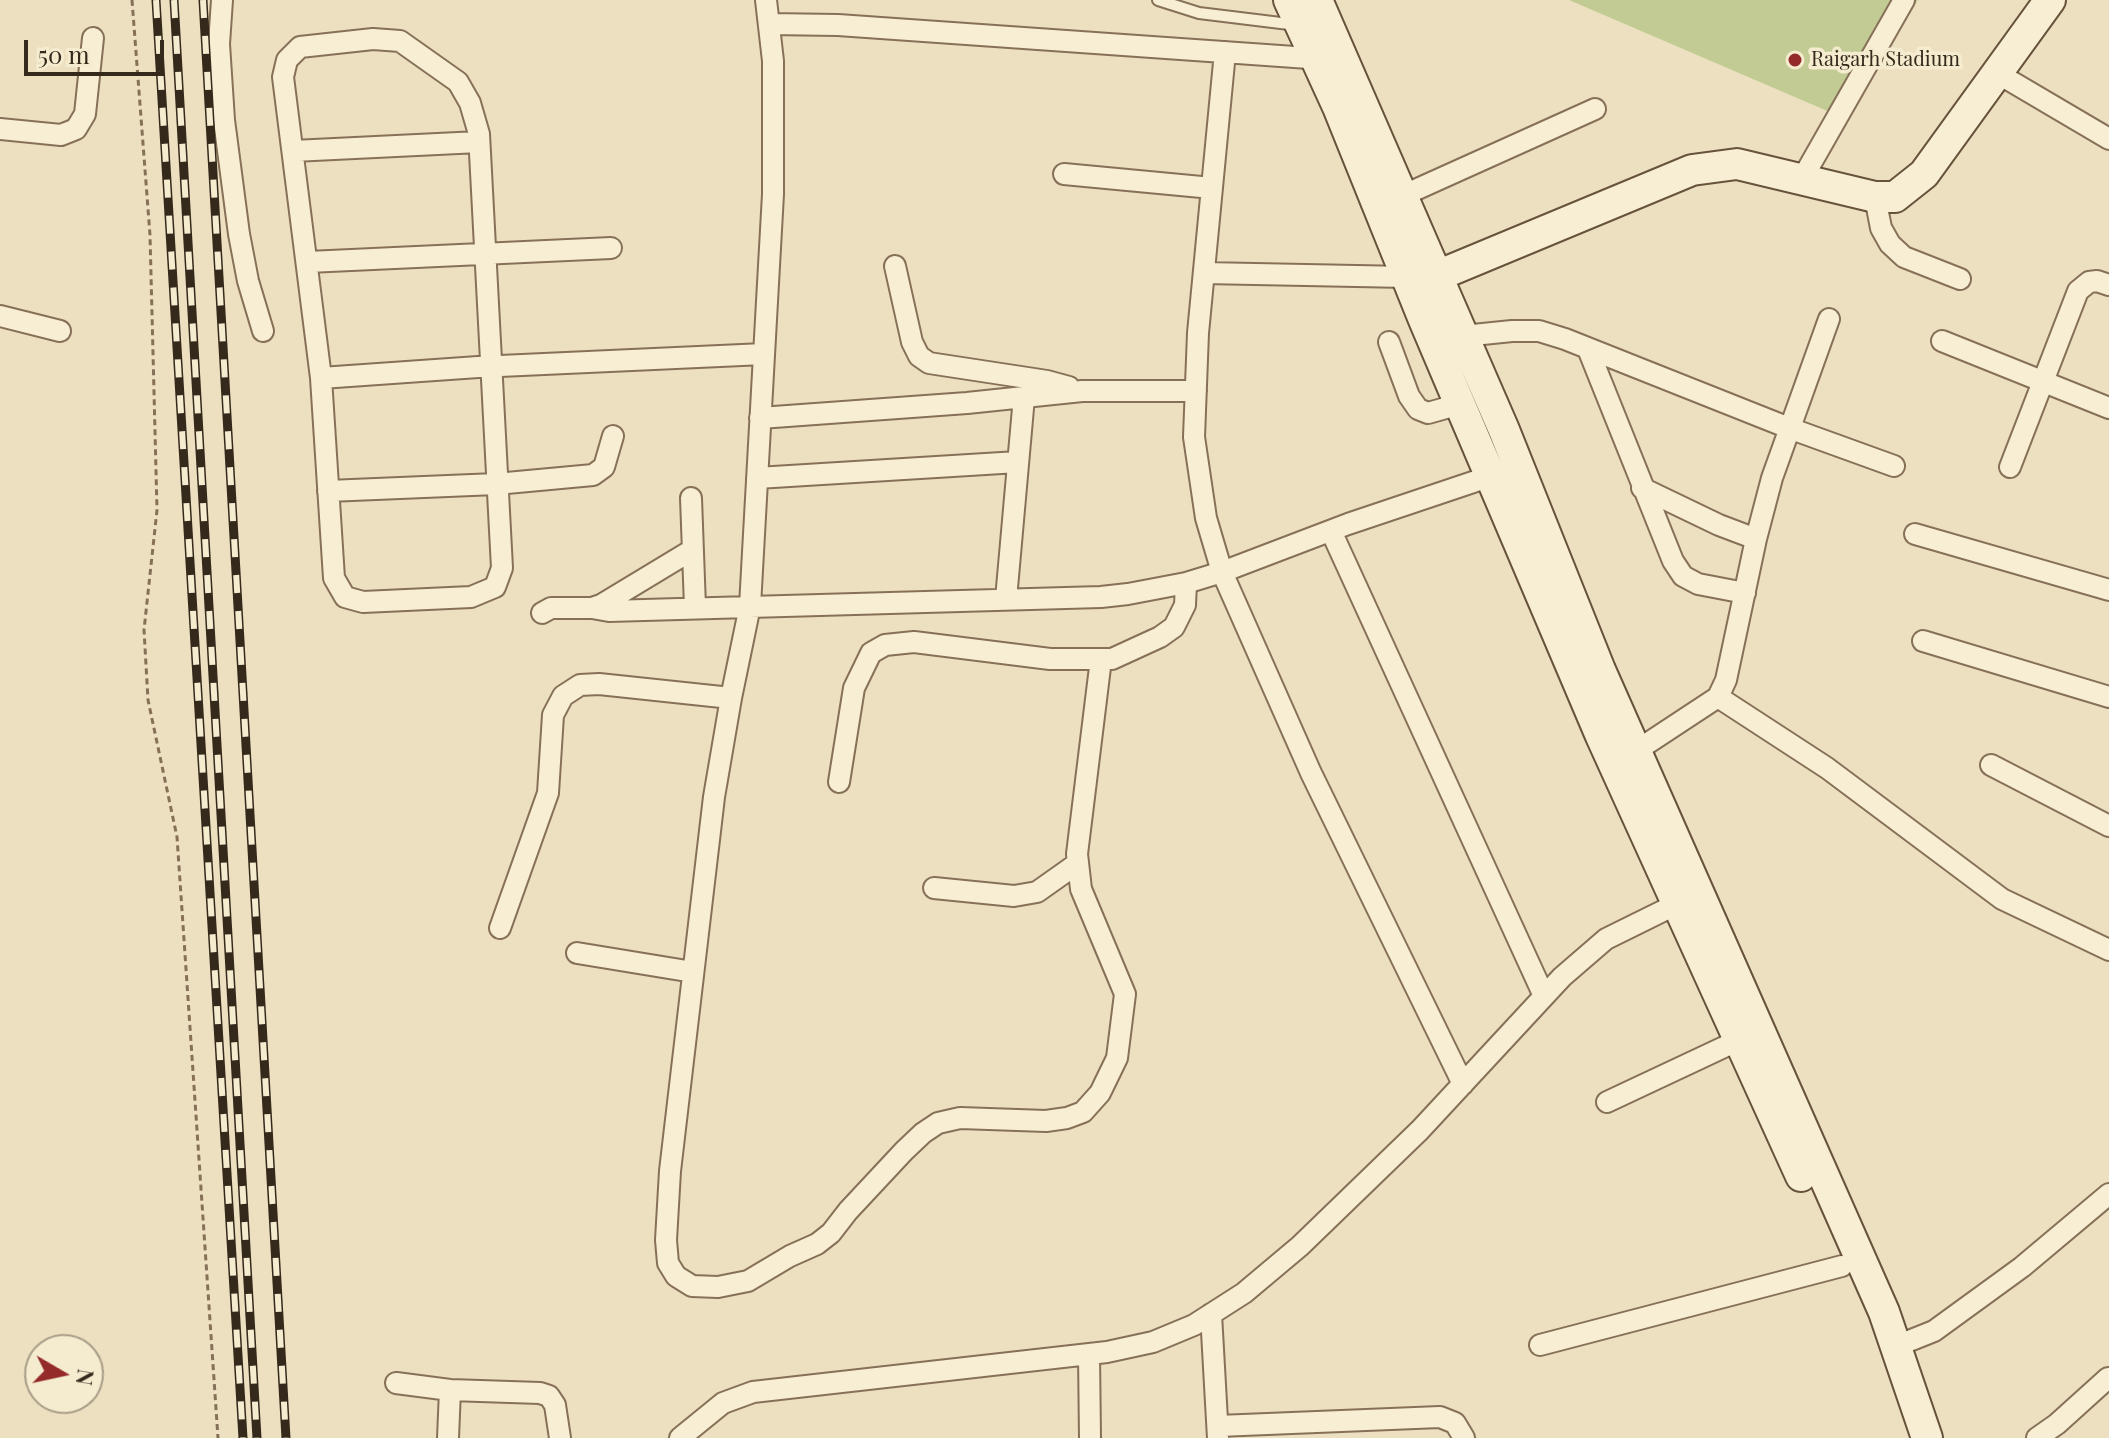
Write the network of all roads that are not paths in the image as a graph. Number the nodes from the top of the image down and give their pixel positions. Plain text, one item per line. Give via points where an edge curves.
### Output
1 (222, 0) edge
2 (766, 0) edge
3 (1158, 0) edge
4 (1904, 0) edge
5 (2050, 0) edge
6 (1308, 12) edge
7 (769, 24) junction
8 (93, 38) dead end
9 (1225, 52) junction
10 (1329, 59) junction
11 (1997, 73) junction
12 (1595, 109) dead end
13 (0, 129) edge
14 (2109, 139) edge
15 (479, 142) junction
16 (293, 151) junction
17 (1064, 174) dead end
18 (1802, 179) junction
19 (1212, 188) junction
20 (1875, 197) junction
21 (1390, 201) junction
22 (611, 248) dead end
23 (485, 253) junction
24 (308, 262) junction
25 (895, 266) dead end
26 (1204, 273) junction
27 (1960, 279) dead end
28 (1418, 280) junction
29 (2109, 285) edge
30 (0, 316) edge
31 (1829, 319) dead end
32 (60, 331) dead end
33 (263, 331) dead end
34 (1463, 336) junction
35 (1942, 341) dead end
36 (1389, 342) dead end
37 (1588, 349) junction
38 (764, 354) junction
39 (491, 366) junction
40 (321, 378) junction
41 (2043, 382) junction
42 (1082, 391) junction
43 (1196, 391) junction
44 (1024, 397) junction
45 (1460, 404) junction
46 (2109, 408) edge
47 (760, 418) junction
48 (1789, 428) junction
49 (613, 436) dead end
50 (1018, 462) junction
51 (1894, 466) dead end
52 (2010, 467) dead end
53 (1491, 476) junction
54 (757, 478) junction
55 (496, 484) junction
56 (1642, 488) junction
57 (328, 491) junction
58 (691, 498) dead end
59 (1331, 531) junction
60 (1915, 534) dead end
61 (1756, 539) junction
62 (692, 550) junction
63 (1222, 572) junction
64 (1186, 583) junction
65 (2109, 590) edge
66 (1745, 593) junction
67 (1006, 599) junction
68 (750, 606) junction
69 (695, 607) junction
70 (592, 608) junction
71 (542, 613) dead end
72 (1923, 641) dead end
73 (1101, 659) junction
74 (1718, 697) junction
75 (2109, 697) edge
76 (731, 698) junction
77 (1636, 751) junction
78 (1991, 765) dead end
79 (839, 782) dead end
80 (2109, 826) edge
81 (1078, 863) junction
82 (934, 888) dead end
83 (1687, 898) junction
84 (500, 928) dead end
85 (2109, 950) edge
86 (577, 953) dead end
87 (693, 972) junction
88 (1544, 996) junction
89 (1739, 1040) junction
90 (1463, 1084) junction
91 (1776, 1097) junction
92 (1607, 1102) dead end
93 (2109, 1194) edge
94 (1842, 1266) junction
95 (1211, 1314) junction
96 (1540, 1345) dead end
97 (1894, 1347) junction
98 (1089, 1354) junction
99 (2108, 1378) edge
100 (396, 1383) dead end
101 (450, 1390) junction
102 (1218, 1432) edge
103 (448, 1438) edge
104 (560, 1438) edge
105 (680, 1438) edge
106 (1090, 1438) edge
107 (1464, 1438) edge
108 (1927, 1438) edge
109 (2037, 1438) edge

1 - 33 street via 224,120 242,250
2 - 7 street
3 - 6 lane via 1199,13
4 - 18 street
5 - 11 street
6 - 10 street
7 - 9 street
7 - 38 street via 774,138
8 - 13 street via 85,114 76,129 61,135
9 - 10 street
9 - 19 street
10 - 21 street
11 - 14 street
11 - 20 street via 1924,174 1895,197
12 - 21 street
15 - 16 street
15 - 16 street via 470,103 458,82 400,41 373,39 300,47 287,60 283,77
15 - 23 street
16 - 24 street
17 - 19 street
18 - 20 street
18 - 28 street via 1737,164 1692,170
19 - 26 street
20 - 27 street via 1890,244 1904,257
21 - 28 street
22 - 23 street
23 - 24 street
23 - 39 street
24 - 40 street
25 - 42 street via 912,342 929,363
26 - 28 street
26 - 43 street
28 - 34 street
28 - 45 street
29 - 41 street via 2089,282 2078,291
30 - 32 street
31 - 48 street
34 - 37 street via 1539,331
34 - 77 street
35 - 41 street
36 - 45 street via 1418,409 1428,413
37 - 48 street
37 - 56 street
38 - 39 street
38 - 47 street
39 - 40 street
39 - 55 street
40 - 57 street
41 - 46 street
41 - 52 street
42 - 43 street
42 - 44 street
43 - 63 street via 1194,437 1206,518
44 - 47 street
44 - 50 street
45 - 53 street
47 - 54 street
48 - 51 street
48 - 61 street
49 - 55 street via 604,467 593,475
50 - 54 street
50 - 67 street
53 - 59 street
53 - 83 street via 1601,736
54 - 68 street
55 - 57 street
55 - 57 street via 502,568 495,587 471,597 363,602 345,597 334,578
56 - 61 street
56 - 66 street via 1683,576
58 - 62 street
59 - 63 street
59 - 88 street
60 - 65 street
61 - 66 street
62 - 69 street
62 - 70 street
63 - 64 street
63 - 90 street via 1311,773
64 - 67 street via 1101,597
64 - 73 street via 1185,605 1174,627 1112,659
66 - 74 street via 1730,667
67 - 68 street
68 - 69 street
68 - 76 street
69 - 70 street
70 - 71 street via 551,608
72 - 75 street
73 - 79 street via 1050,659 914,642 885,645 871,653 854,688
73 - 81 street
74 - 77 street
74 - 85 street via 1827,768 2002,899
76 - 84 street via 599,684 580,685 563,696 553,715 548,793
76 - 87 street
77 - 83 street
78 - 80 street
81 - 82 street via 1037,892 1014,896
81 - 87 street via 1081,889 1125,994 1117,1058 1100,1093 1083,1112 1067,1118 960,1118 938,1123 913,1142 817,1244 748,1281 718,1287 692,1286 676,1276 668,1263 666,1240
83 - 88 street via 1606,939
83 - 89 street
83 - 91 street
86 - 87 street
88 - 90 street
89 - 91 street
89 - 92 street
90 - 95 street via 1300,1246
91 - 94 street
91 - 97 street via 1884,1312
93 - 97 street via 1934,1331
94 - 96 street
94 - 97 street via 1872,1330
95 - 98 street via 1153,1342
95 - 102 street
97 - 108 street
98 - 105 street via 753,1392 723,1403
98 - 106 street
99 - 109 street
100 - 101 street
101 - 103 street
101 - 104 street via 549,1396
102 - 107 street via 1440,1417 1455,1423

